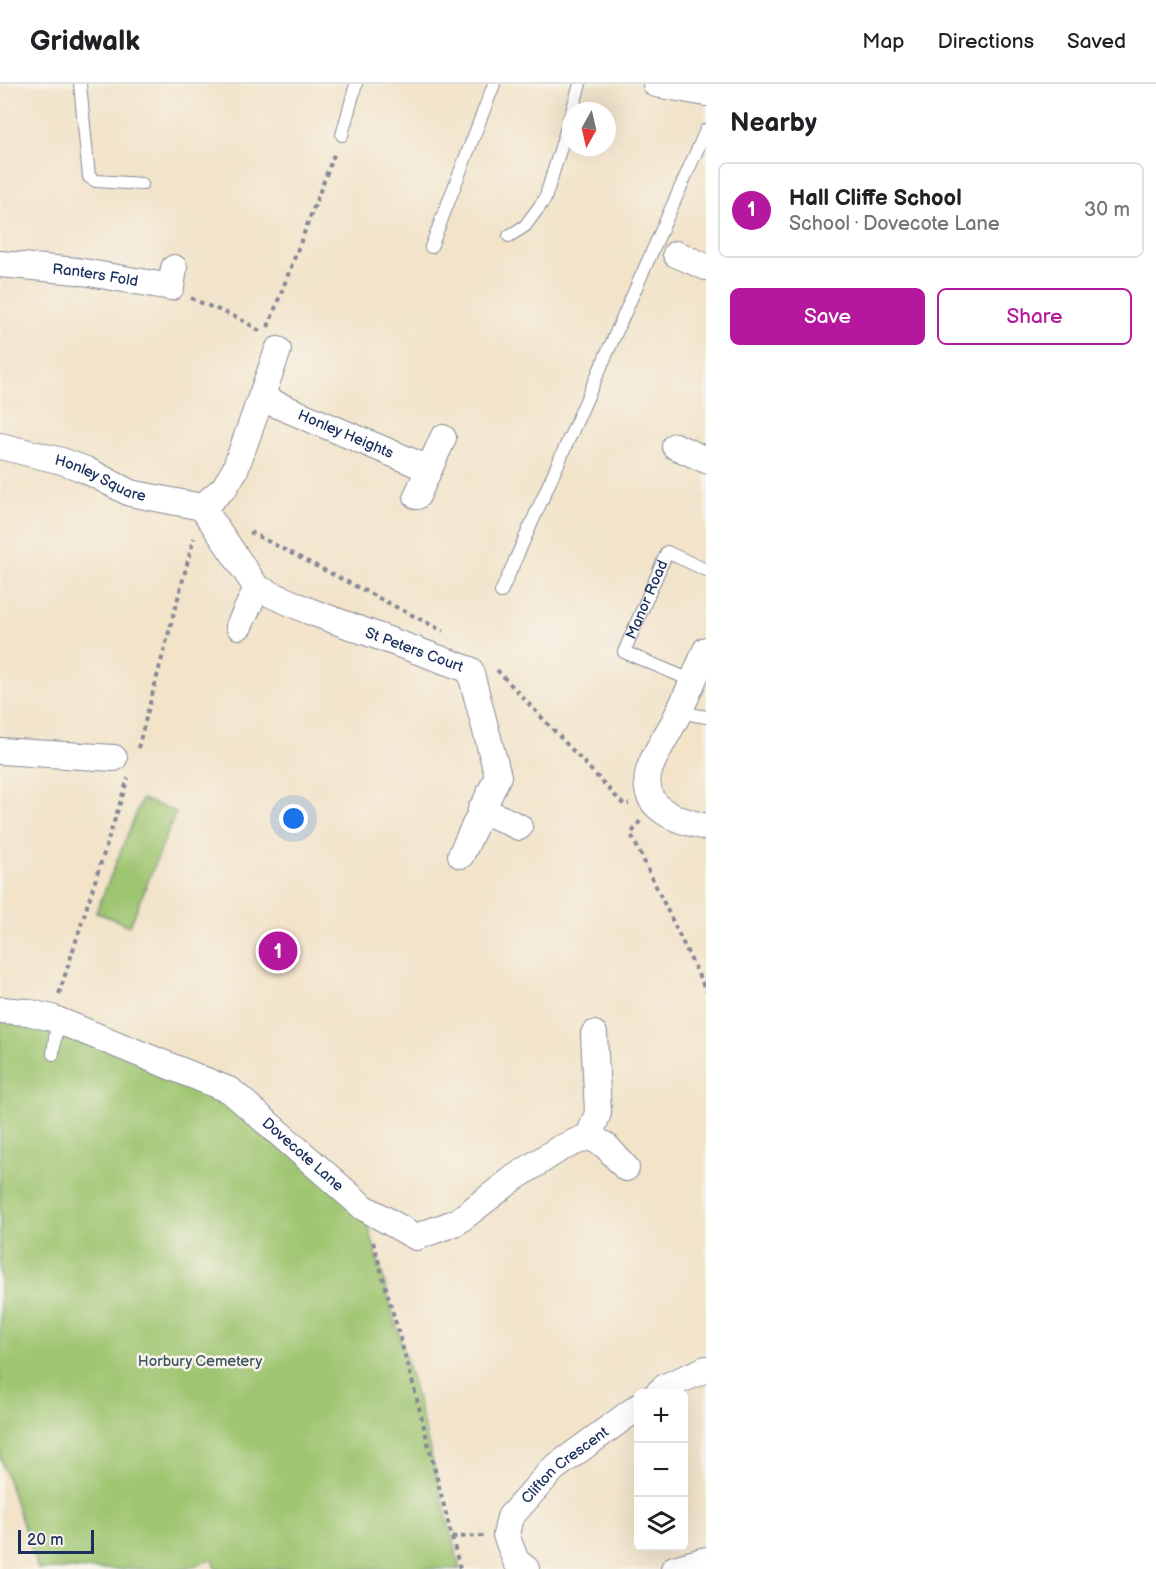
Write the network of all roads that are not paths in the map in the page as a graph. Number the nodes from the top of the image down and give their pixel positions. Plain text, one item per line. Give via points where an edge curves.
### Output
1 (80, 84) edge
2 (356, 84) edge
3 (494, 84) edge
4 (580, 84) edge
5 (656, 84) edge
6 (706, 93) edge
7 (574, 102) edge
8 (706, 130) edge
9 (342, 135) road end
10 (562, 142) edge
11 (142, 184) dead end
12 (509, 236) dead end
13 (431, 247) dead end
14 (676, 254) dead end
15 (0, 264) edge
16 (706, 267) edge
17 (172, 278) road end
18 (278, 350) dead end
19 (261, 398) junction
20 (443, 438) dead end
21 (0, 446) edge
22 (675, 446) dead end
23 (706, 460) edge
24 (429, 469) junction
25 (417, 496) dead end
26 (202, 507) junction
27 (706, 570) edge
28 (257, 588) junction
29 (501, 592) dead end
30 (239, 626) dead end
31 (706, 650) edge
32 (693, 681) junction
33 (679, 712) junction
34 (706, 717) edge
35 (0, 751) edge
36 (122, 760) road end
37 (481, 809) junction
38 (519, 827) dead end
39 (706, 827) edge
40 (461, 855) dead end
41 (0, 1010) edge
42 (52, 1018) junction
43 (594, 1034) dead end
44 (53, 1054) dead end
45 (589, 1136) junction
46 (626, 1168) dead end
47 (706, 1369) edge
48 (664, 1389) edge
49 (634, 1411) edge
50 (706, 1560) edge
51 (526, 1569) edge
52 (674, 1569) edge

1 - 11 lane via 89,177 96,181
2 - 9 lane
3 - 13 lane
4 - 7 lane
5 - 6 street
8 - 29 lane
10 - 12 lane via 545,200 525,226
14 - 16 street
15 - 17 street, Ranters Fold
18 - 19 street
19 - 24 street, Honley Heights
19 - 26 street via 235,470 224,488
20 - 24 street
21 - 26 street, Honley Square via 62,460 130,493
22 - 23 street
24 - 25 street
26 - 28 street
27 - 32 lane, Manor Road via 667,552 624,652
28 - 30 street
28 - 37 street, St Peters Court via 470,670 498,776
31 - 32 street
32 - 33 street
33 - 34 lane
33 - 39 street via 648,775 648,788 664,814
35 - 36 street
37 - 38 street
37 - 40 street, St Peters Court
41 - 42 street, Dovecote Lane
42 - 44 lane via 56,1029
42 - 45 street, Dovecote Lane via 231,1091 363,1207 416,1237 458,1222 514,1178 559,1149
43 - 45 street via 598,1113
45 - 46 street via 606,1146
47 - 48 street
49 - 51 street, Clifton Crescent via 554,1469 510,1517 506,1535 516,1560
50 - 52 street

